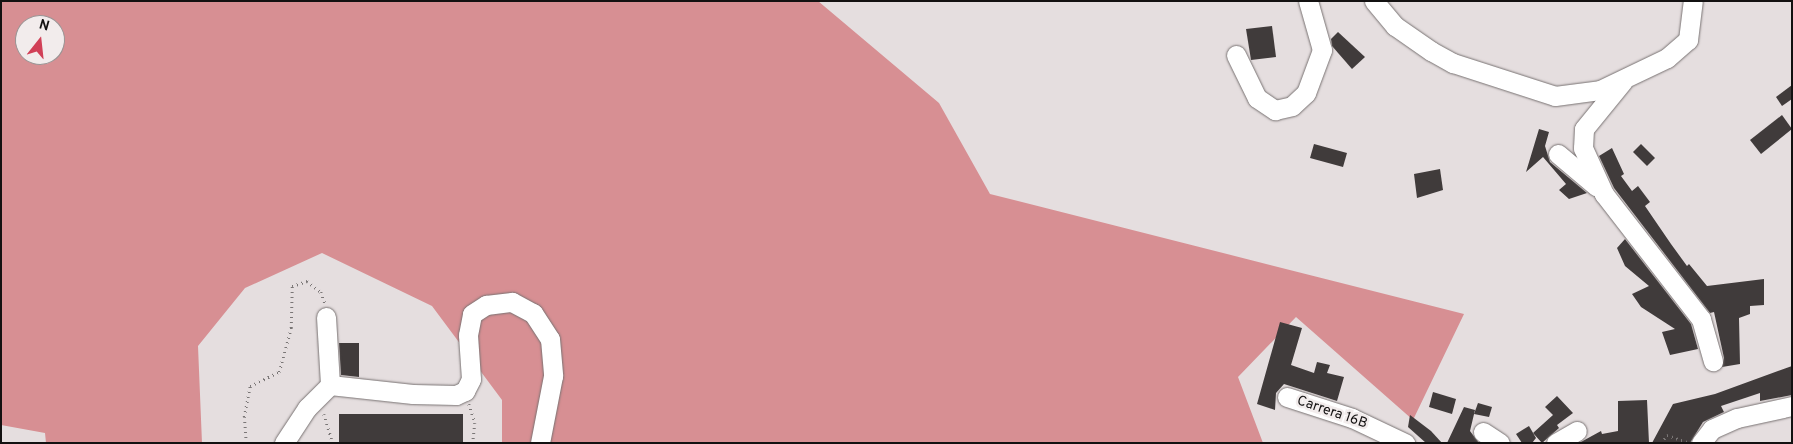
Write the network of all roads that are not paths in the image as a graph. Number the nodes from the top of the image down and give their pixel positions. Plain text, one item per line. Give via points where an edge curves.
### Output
1 (1308, 1) edge
2 (1374, 1) edge
3 (1693, 1) edge
4 (1236, 56) dead end
5 (1624, 80) junction
6 (1558, 154) dead end
7 (1604, 194) junction
8 (326, 317) road end
9 (1713, 361) dead end
10 (330, 385) junction
11 (1287, 397) dead end
12 (1792, 406) edge
13 (1577, 431) dead end
14 (1483, 432) dead end
15 (1698, 441) edge
16 (284, 443) edge
17 (540, 443) edge
18 (1405, 443) edge
19 (1500, 443) edge
20 (1556, 443) edge

1 - 4 street via 1322,50 1306,94 1292,106 1275,110 1257,98
2 - 5 street via 1395,26 1431,51 1463,66 1555,96 1600,90
3 - 5 street via 1688,40 1667,58
5 - 7 street via 1584,129 1583,148
6 - 7 street
7 - 9 street via 1701,319
8 - 10 street
10 - 16 street via 306,408
10 - 17 street via 413,394 456,395 465,391 471,379 468,335 472,314 486,305 512,302 533,313 550,339 553,376
11 - 18 street, Carrera 16B via 1352,418
12 - 15 street via 1737,418 1712,429
13 - 20 street
14 - 19 street

